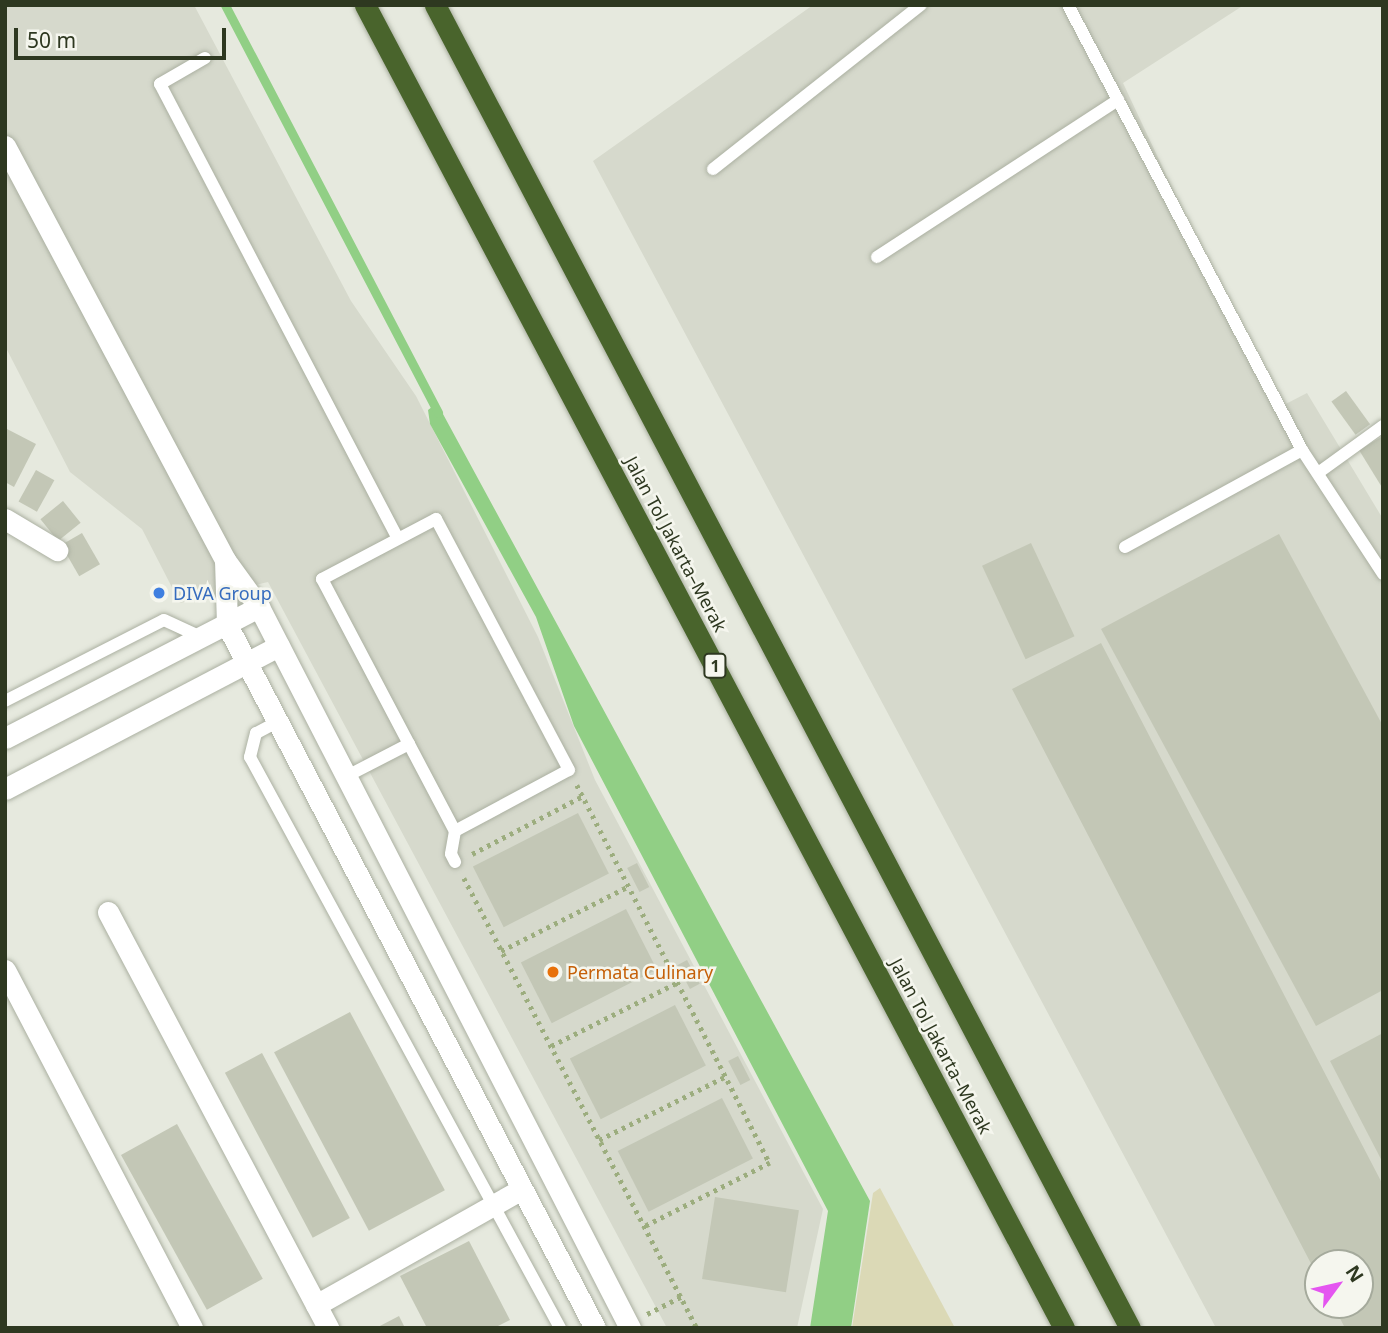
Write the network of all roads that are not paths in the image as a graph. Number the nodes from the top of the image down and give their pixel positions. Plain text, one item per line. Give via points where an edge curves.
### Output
1 (365, 5) edge
2 (435, 5) edge
3 (921, 5) edge
4 (1068, 5) edge
5 (205, 58) dead end
6 (1118, 100) junction
7 (5, 146) edge
8 (713, 169) dead end
9 (877, 257) dead end
10 (1383, 426) edge
11 (1302, 450) junction
12 (1318, 473) junction
13 (5, 520) edge
14 (397, 537) junction
15 (1125, 547) dead end
16 (57, 550) dead end
17 (225, 560) junction
18 (1383, 573) edge
19 (259, 607) junction
20 (226, 625) junction
21 (204, 638) junction
22 (279, 646) junction
23 (247, 663) junction
24 (5, 701) edge
25 (279, 721) junction
26 (5, 738) edge
27 (409, 744) junction
28 (347, 776) junction
29 (5, 789) edge
30 (455, 831) junction
31 (455, 862) road end
32 (108, 912) dead end
33 (5, 970) edge
34 (523, 1189) junction
35 (496, 1203) junction
36 (316, 1305) junction
37 (629, 1326) edge
38 (192, 1328) edge
39 (328, 1328) edge
40 (560, 1328) edge
41 (595, 1328) edge
42 (1064, 1328) edge
43 (1130, 1328) edge

1 - 42 highway, Jalan Tol Jakarta–Merak / 1
2 - 43 highway, Jalan Tol Jakarta–Merak
3 - 8 lane
4 - 6 lane
5 - 14 lane via 160,84
6 - 9 lane
6 - 11 lane
7 - 17 street
10 - 12 lane
11 - 12 lane
11 - 15 lane
12 - 18 lane
13 - 16 street
14 - 27 lane via 322,579
14 - 30 lane via 436,519 569,770
17 - 19 street
17 - 20 street
19 - 20 street
19 - 22 street
20 - 21 street
20 - 23 street
21 - 24 lane via 164,620
21 - 26 street
22 - 23 street
22 - 28 street
23 - 25 street
23 - 29 street
25 - 34 street
25 - 35 lane via 256,733 250,757
27 - 28 lane
27 - 30 lane
28 - 37 street
30 - 31 lane
32 - 36 street
33 - 38 street
34 - 35 street
34 - 41 street
35 - 36 street
35 - 40 lane
36 - 39 street

